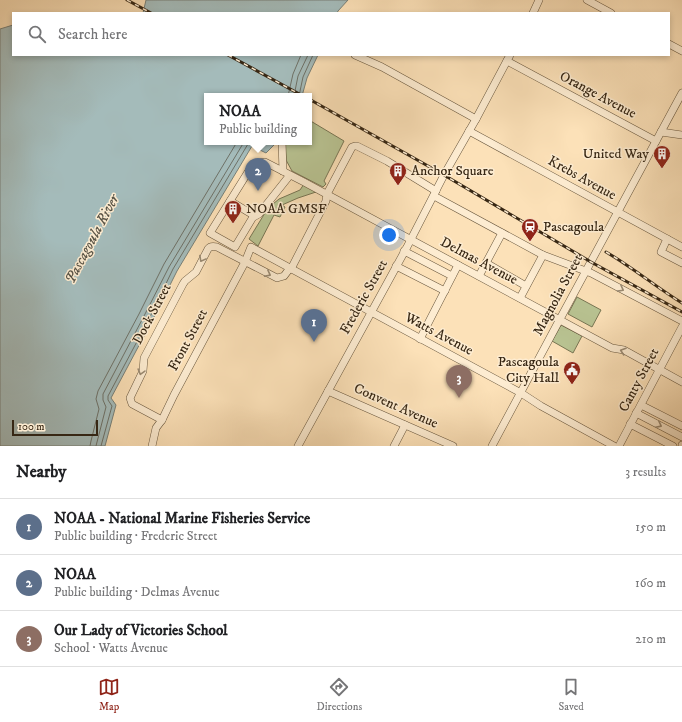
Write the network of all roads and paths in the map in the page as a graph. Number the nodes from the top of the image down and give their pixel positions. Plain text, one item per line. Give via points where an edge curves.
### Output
1 (539, 0) edge
2 (587, 0) edge
3 (533, 12) edge
4 (609, 12) edge
5 (670, 45) edge
6 (682, 51) edge
7 (357, 56) edge
8 (509, 58) edge
9 (682, 93) edge
10 (476, 119) junction
11 (469, 131) junction
12 (661, 132) junction
13 (682, 135) edge
14 (656, 141) junction
15 (282, 145) edge
16 (283, 171) junction
17 (290, 175) junction
18 (435, 193) junction
19 (327, 194) junction
20 (230, 201) junction
21 (618, 212) junction
22 (256, 216) junction
23 (502, 233) junction
24 (667, 239) junction
25 (410, 240) junction
26 (251, 247) joint
27 (682, 247) edge
28 (404, 251) junction
29 (543, 255) junction
30 (244, 262) junction
31 (486, 263) junction
32 (682, 263) edge
33 (458, 265) junction
34 (396, 266) junction
35 (291, 268) junction
36 (586, 271) junction
37 (452, 276) junction
38 (479, 276) junction
39 (526, 286) junction
40 (444, 291) junction
41 (520, 298) junction
42 (371, 312) junction
43 (560, 319) junction
44 (682, 321) edge
45 (682, 327) edge
46 (420, 339) junction
47 (659, 369) junction
48 (682, 382) edge
49 (328, 391) junction
50 (521, 393) junction
51 (641, 405) junction
52 (636, 413) junction
53 (162, 420) junction
54 (630, 424) junction
55 (405, 425) junction
56 (682, 426) edge
57 (682, 437) edge
58 (670, 445) edge
59 (152, 446) edge
60 (298, 446) edge
61 (394, 446) edge
62 (453, 446) edge
63 (492, 446) edge
64 (614, 446) edge
65 (619, 446) edge

1 - 3 street
2 - 4 street
5 - 6 street
7 - 10 street
8 - 10 street, Frederic Street
8 - 14 street, Orange Avenue
9 - 12 street, Magnolia Street
10 - 11 street, Frederic Street
11 - 18 street, Frederic Street
11 - 21 street, Krebs Avenue
12 - 13 street
12 - 14 street, Magnolia Street
14 - 21 street, Magnolia Street
15 - 16 street
16 - 17 street, Delmas Avenue
16 - 20 street, Delmas Avenue via 265,162 253,164
17 - 19 street, Delmas Avenue
17 - 22 street
18 - 19 street via 387,161 355,146 352,147
18 - 23 street
18 - 25 street, Frederic Street
19 - 25 street, Delmas Avenue
19 - 35 street via 326,201
20 - 22 street
20 - 22 street via 210,233 235,247
21 - 24 street, Krebs Avenue
21 - 36 street, Magnolia Street
23 - 29 street
23 - 31 street
24 - 27 street, Krebs Avenue
24 - 32 street via 661,252
25 - 28 street, Frederic Street
25 - 33 street, Delmas Avenue
26 - 30 street, Front Street
26 - 35 street, Watts Avenue
28 - 34 street, Frederic Street
28 - 37 street
29 - 36 street
29 - 39 street
30 -> 35 street via 277,278 284,276
30 - 53 street, Front Street
30 -> 53 street, Dock Street via 217,247 210,247 196,272 183,284 144,358 143,371 130,395 130,400 132,404
31 - 38 street
31 - 39 street
33 - 37 street
33 - 38 street, Delmas Avenue
34 - 40 street
34 - 42 street, Frederic Street
35 - 42 street, Watts Avenue
36 - 43 street, Magnolia Street
36 -> 44 street
37 - 40 street
38 - 41 street, Delmas Avenue
39 - 41 street
40 - 46 street
41 - 43 street, Delmas Avenue
42 - 46 street, Watts Avenue
42 - 49 street, Frederic Street
47 -> 43 street, Delmas Avenue via 624,350 612,348
43 - 50 street, Magnolia Street
45 - 47 street, Canty Street
46 - 50 street, Watts Avenue
47 - 48 street, Delmas Avenue
47 - 51 street, Canty Street
49 - 55 street, Convent Avenue
49 - 60 street, Frederic Street
50 - 63 street, Magnolia Street
50 - 64 street, Watts Avenue
51 - 52 street, Canty Street
51 - 56 street
52 - 54 street, Canty Street
52 -> 57 street
53 - 59 street, Front Street via 156,428
54 - 58 street
54 - 65 street, Canty Street
55 - 61 street
55 - 62 street, Convent Avenue

